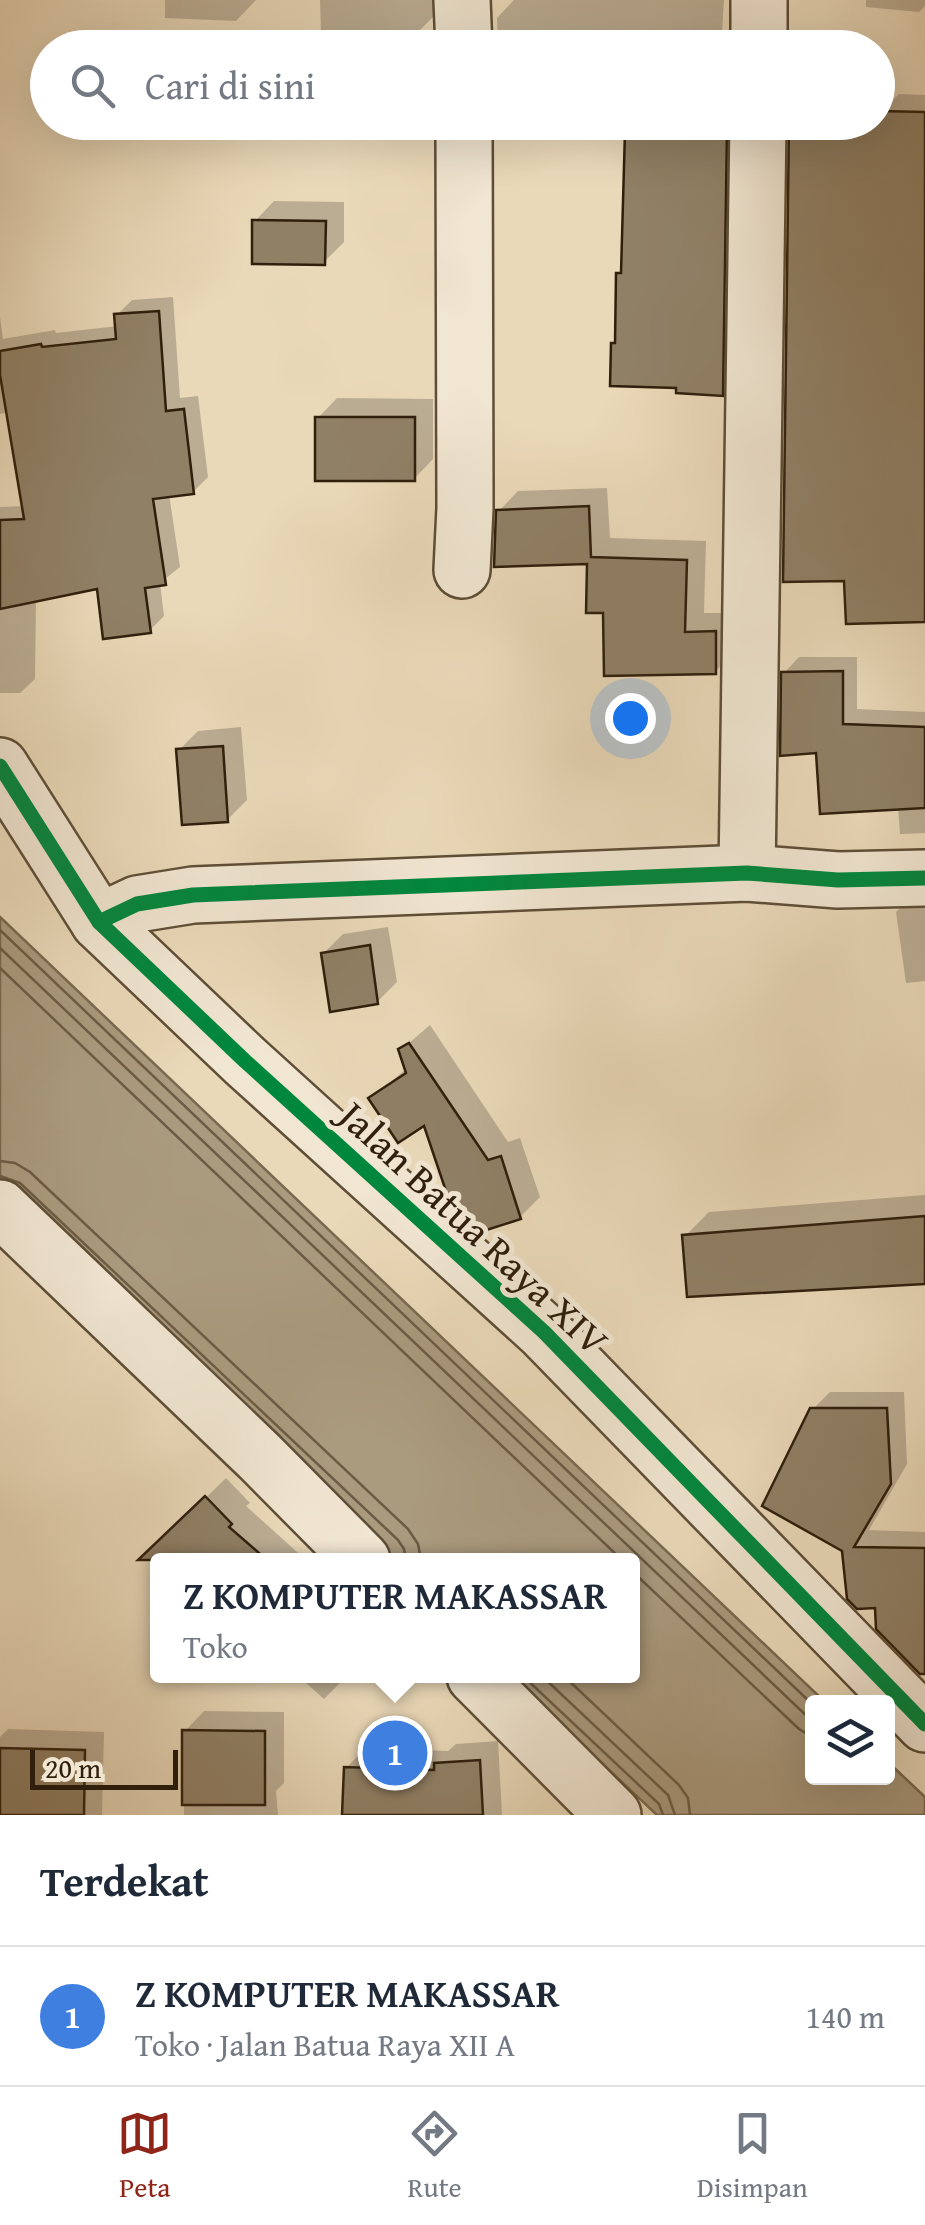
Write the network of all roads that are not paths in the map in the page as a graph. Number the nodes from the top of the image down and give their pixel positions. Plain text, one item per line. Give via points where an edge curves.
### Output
1 (462, 0) edge
2 (760, 0) edge
3 (463, 30) edge
4 (759, 30) edge
5 (464, 140) edge
6 (758, 140) edge
7 (462, 570) dead end
8 (0, 766) edge
9 (748, 873) junction
10 (925, 878) edge
11 (99, 922) junction
12 (0, 1208) edge
13 (355, 1553) edge
14 (482, 1683) edge
15 (925, 1724) edge
16 (613, 1815) edge

1 - 3 street
2 - 4 street
5 - 7 street
6 - 9 street
8 - 11 street, Jalan Batua Raya XIV
9 - 10 street
9 - 11 street via 194,895 137,904
11 - 15 street, Jalan Batua Raya XIV via 544,1332
12 - 13 street
14 - 16 street

